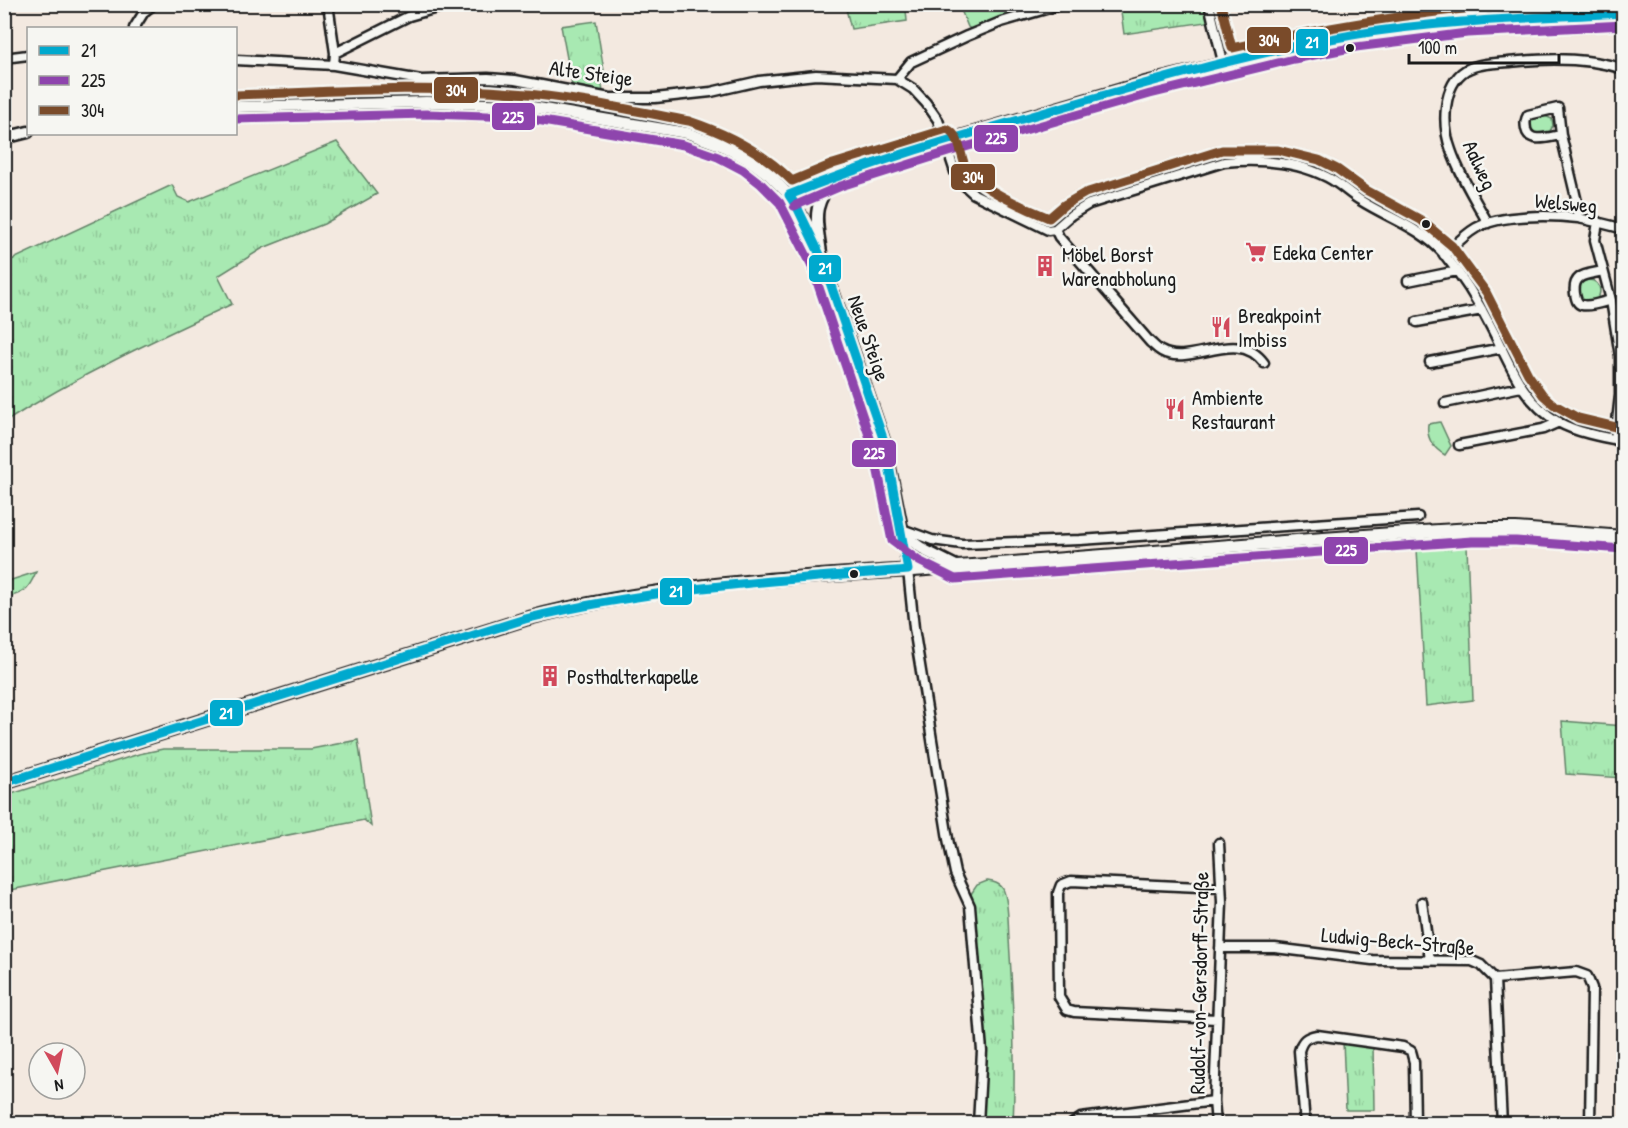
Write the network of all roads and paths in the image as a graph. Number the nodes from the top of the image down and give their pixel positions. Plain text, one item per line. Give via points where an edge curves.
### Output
1 (154, 4) edge
2 (328, 4) edge
3 (451, 4) edge
4 (1063, 4) edge
5 (1209, 4) edge
6 (1620, 14) edge
7 (135, 27) edge
8 (335, 52) junction
9 (27, 55) edge
10 (4, 58) edge
11 (237, 60) edge
12 (1223, 63) junction
13 (334, 65) junction
14 (1623, 69) edge
15 (897, 79) junction
16 (237, 107) edge
17 (27, 132) edge
18 (1561, 135) junction
19 (4, 138) edge
20 (945, 141) junction
21 (837, 175) junction
22 (789, 195) junction
23 (1578, 219) junction
24 (1598, 222) junction
25 (1488, 223) junction
26 (1055, 229) junction
27 (1623, 229) edge
28 (1444, 255) junction
29 (822, 259) junction
30 (1456, 271) junction
31 (1603, 271) junction
32 (1408, 281) dead end
33 (1611, 300) junction
34 (1482, 310) junction
35 (1417, 322) dead end
36 (1502, 348) junction
37 (1430, 362) dead end
38 (1264, 363) dead end
39 (1521, 387) junction
40 (1445, 403) dead end
41 (1559, 422) junction
42 (1619, 440) edge
43 (1459, 445) dead end
44 (1418, 517) dead end
45 (903, 532) junction
46 (1623, 537) edge
47 (958, 567) junction
48 (908, 570) junction
49 (4, 783) edge
50 (1219, 843) dead end
51 (1221, 888) junction
52 (1422, 902) dead end
53 (1220, 948) junction
54 (1430, 960) junction
55 (1495, 979) junction
56 (1217, 1019) junction
57 (1214, 1101) junction
58 (978, 1124) edge
59 (1072, 1124) edge
60 (1216, 1124) edge
61 (1305, 1124) edge
62 (1415, 1124) edge
63 (1502, 1124) edge
64 (1590, 1124) edge

1 - 7 street
2 - 8 street
3 - 8 street via 409,16
4 - 15 street via 967,36 910,62
5 - 12 street
6 - 12 main road via 1416,26
8 - 13 street
9 - 10 street
11 - 13 street, Alte Steige
12 - 20 main road
13 - 15 street, Alte Steige via 422,80 515,80 610,98 704,93 759,81 816,75
14 - 25 street, Aalweg via 1588,61 1552,59 1474,67 1458,76 1448,95 1448,139
15 - 20 street via 926,103 938,120
16 - 22 main road, Neue Steige via 464,102 560,111 703,139 748,160
17 - 19 main road
18 - 18 street via 1558,108 1532,112 1525,121 1527,133 1534,139
18 - 23 street
20 - 21 main road
20 - 26 street via 955,172 974,194 1042,228
21 - 22 main road
21 - 29 main road via 816,207
22 - 29 main road, Neue Steige
23 - 24 street, Welsweg
23 - 25 street, Welsweg via 1535,217
24 - 27 street, Welsweg
24 - 31 street via 1595,240
25 - 28 street, Welsweg via 1465,236
26 - 28 street via 1079,210 1114,195 1224,162 1266,161 1325,176 1419,231
26 - 38 street via 1161,351 1176,355 1240,347 1252,351
28 - 30 street
29 - 45 main road, Neue Steige via 885,444
30 - 32 street
30 - 34 street
31 - 33 street
31 - 33 street via 1578,277 1576,300 1585,306
33 - 42 street via 1621,382
34 - 35 street
34 - 36 street
36 - 37 street
36 - 39 street
39 - 40 street
39 - 41 street
41 - 42 street via 1585,433
41 - 43 street via 1543,429
44 - 45 street via 962,544
45 - 47 main road via 927,552
45 - 48 main road, Neue Steige
46 - 47 main road via 1472,529
47 - 48 main road
48 - 49 main road via 654,592 563,609
48 - 58 street via 948,838 955,873 970,906 982,1051
50 - 51 street, Rudolf-von-Gersdorff-Straße
51 - 53 street, Rudolf-von-Gersdorff-Straße
51 - 56 street via 1071,880 1061,885 1058,893 1059,997 1067,1010
52 - 54 street
53 - 54 street, Ludwig-Beck-Straße via 1275,948 1372,960
53 - 56 street, Rudolf-von-Gersdorff-Straße
54 - 55 street, Ludwig-Beck-Straße via 1472,961 1481,964
55 - 63 street, Ludwig-Beck-Straße
55 - 64 street via 1576,972 1587,976 1592,988
56 - 57 street, Rudolf-von-Gersdorff-Straße
57 - 59 street via 1081,1118
57 - 60 street, Rudolf-von-Gersdorff-Straße
61 - 62 street via 1299,1052 1301,1042 1317,1035 1411,1051

